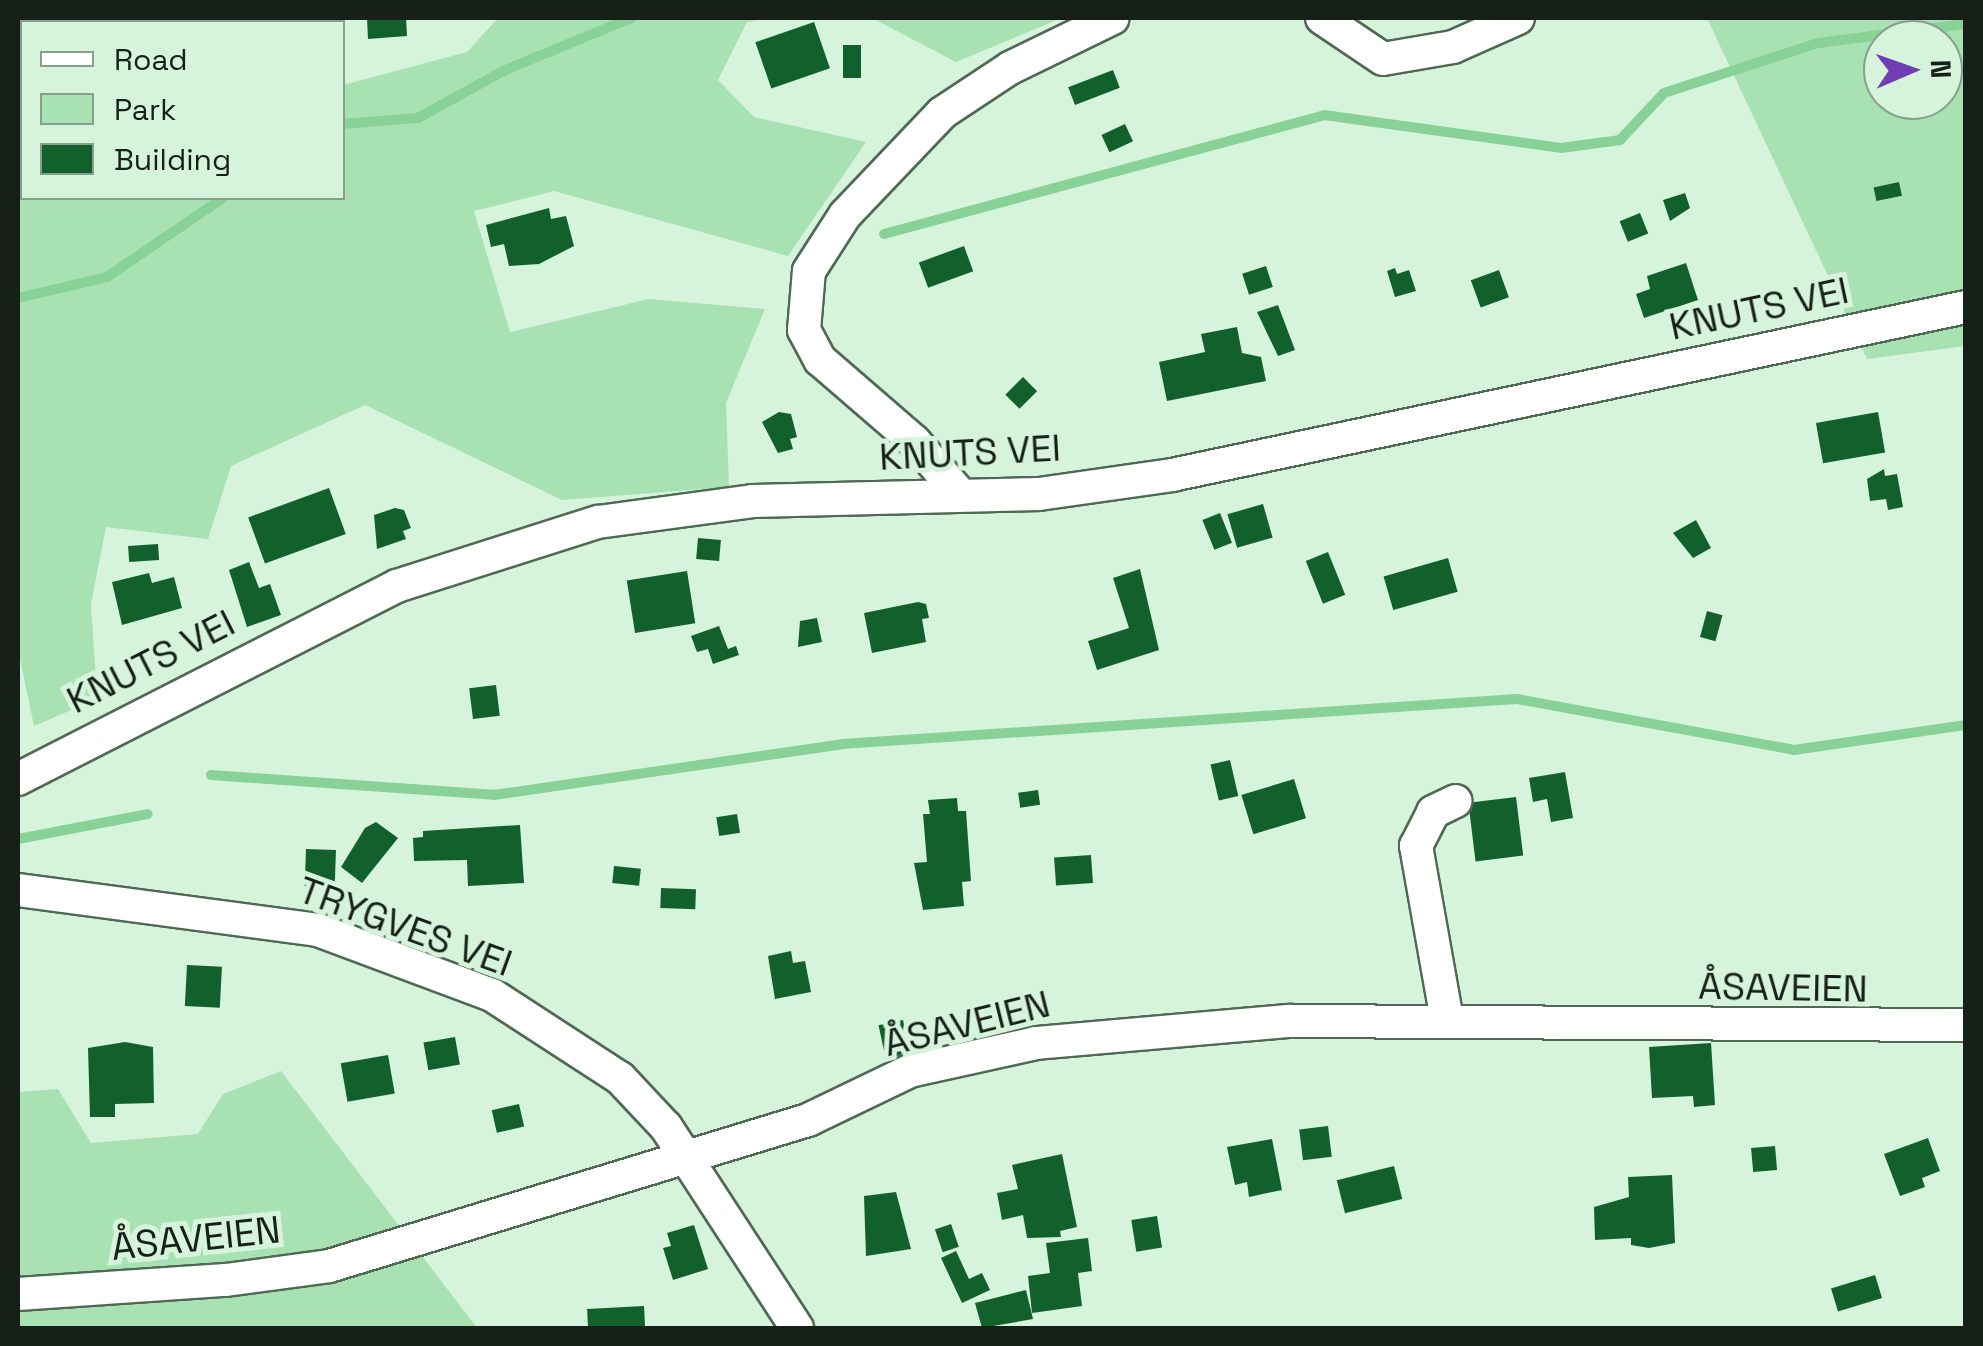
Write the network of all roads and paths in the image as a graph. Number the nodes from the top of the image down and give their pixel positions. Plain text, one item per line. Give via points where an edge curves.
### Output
1 (1113, 18) edge
2 (1322, 18) edge
3 (1518, 18) edge
4 (1966, 307) edge
5 (959, 492) junction
6 (18, 778) edge
7 (1456, 801) dead end
8 (18, 890) edge
9 (1448, 1020) junction
10 (1966, 1025) edge
11 (687, 1160) junction
12 (18, 1294) edge
13 (797, 1328) edge

1 - 5 street via 1010,68 942,113 845,215 809,271 804,330 820,360 914,441
2 - 3 street via 1383,59 1453,47
4 - 5 street, KNUTS VEI via 1172,474 1039,494
5 - 6 street, KNUTS VEI via 753,501 598,522 534,539 397,586 307,627
7 - 9 street via 1433,812 1416,846
8 - 11 street, TRYGVES VEI via 318,930 492,995 620,1078
9 - 10 street, ÅSAVEIEN
9 - 11 street, ÅSAVEIEN via 1288,1020 1036,1043 910,1071 808,1120
11 - 12 street, ÅSAVEIEN via 329,1266
11 - 13 street, TRYGVES VEI

